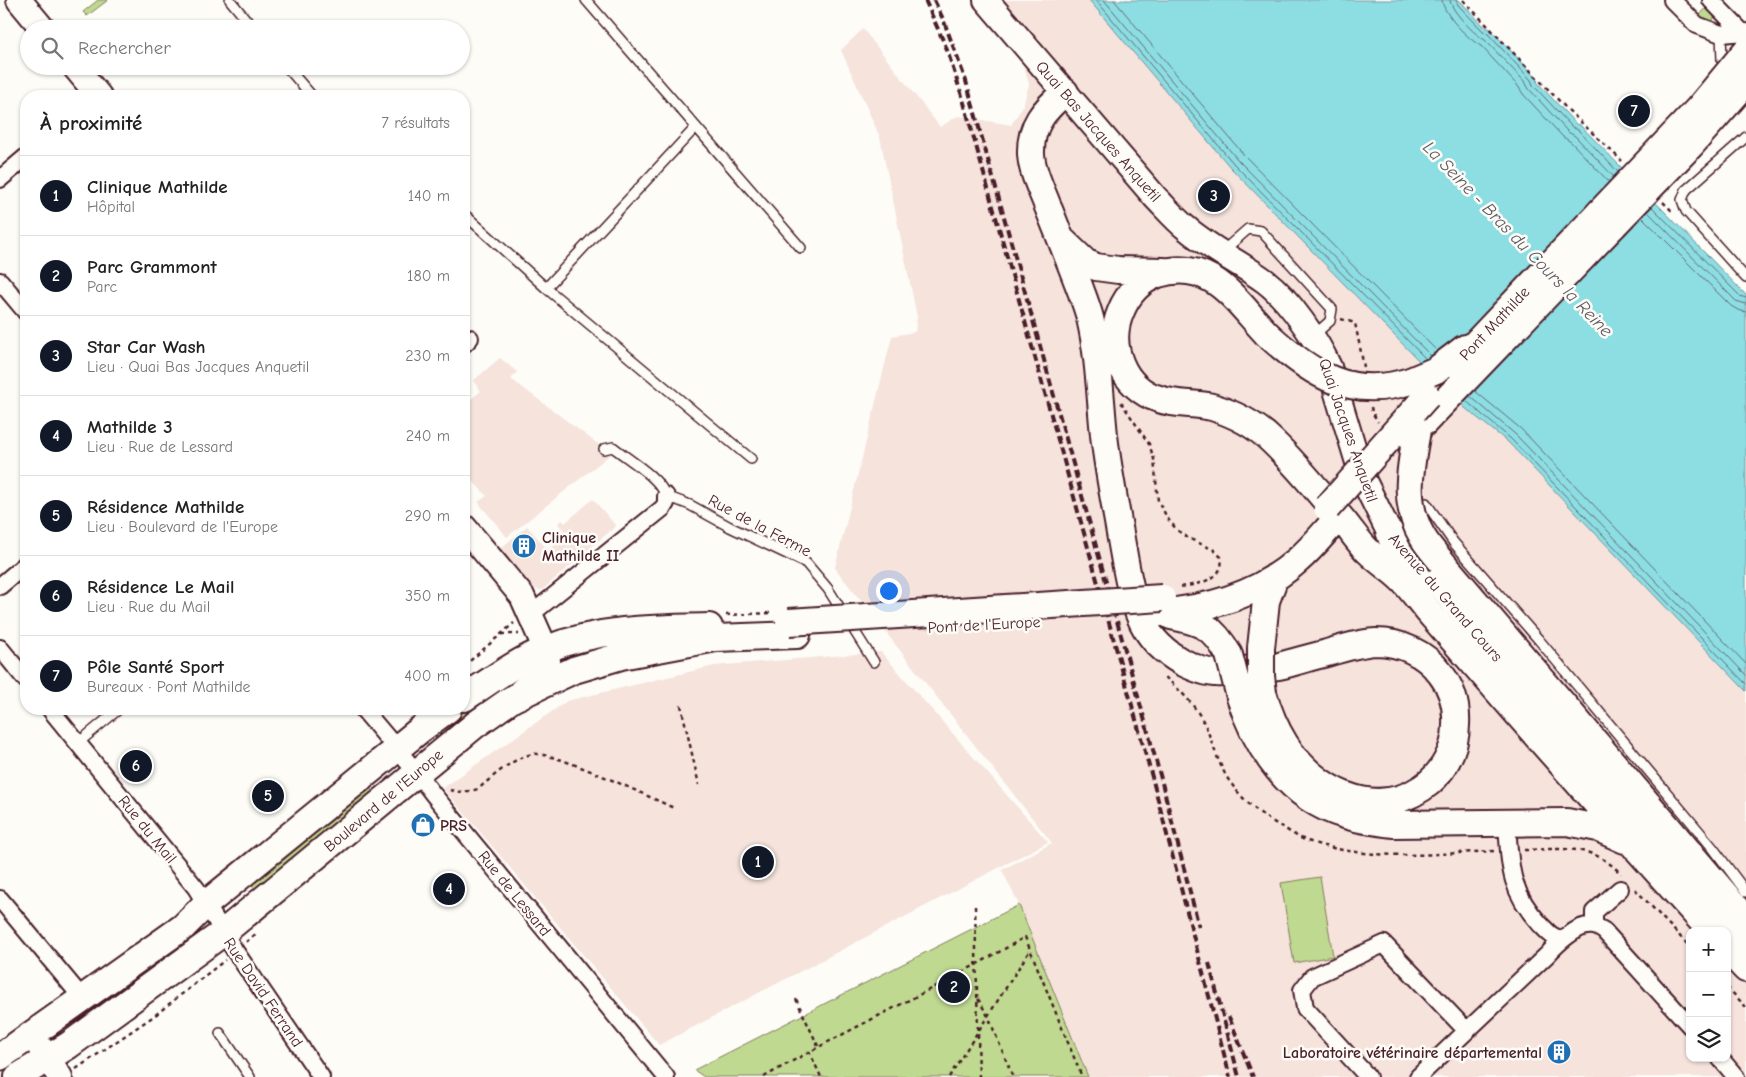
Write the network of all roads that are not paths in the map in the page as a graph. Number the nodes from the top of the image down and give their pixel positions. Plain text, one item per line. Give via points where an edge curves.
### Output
1 (19, 0) edge
2 (230, 0) edge
3 (586, 0) edge
4 (986, 0) edge
5 (1672, 0) edge
6 (1711, 0) edge
7 (36, 20) edge
8 (247, 20) edge
9 (1722, 34) junction
10 (1745, 38) edge
11 (82, 75) edge
12 (294, 75) edge
13 (1741, 82) edge
14 (94, 90) edge
15 (307, 90) edge
16 (1065, 92) junction
17 (696, 127) junction
18 (1746, 137) edge
19 (20, 162) edge
20 (0, 179) edge
21 (470, 219) edge
22 (1061, 238) junction
23 (801, 248) dead end
24 (1221, 253) junction
25 (1167, 272) junction
26 (1746, 278) edge
27 (0, 281) edge
28 (546, 288) junction
29 (20, 305) edge
30 (1483, 334) junction
31 (1313, 336) junction
32 (1417, 430) junction
33 (604, 449) dead end
34 (751, 459) dead end
35 (666, 496) junction
36 (1426, 503) dead end
37 (1331, 514) junction
38 (1387, 528) junction
39 (470, 534) edge
40 (1312, 537) junction
41 (20, 569) edge
42 (1275, 577) junction
43 (1405, 582) junction
44 (0, 586) edge
45 (1167, 606) junction
46 (527, 623) junction
47 (793, 628) junction
48 (0, 648) edge
49 (546, 650) junction
50 (874, 662) dead end
51 (20, 673) edge
52 (470, 694) edge
53 (1252, 695) junction
54 (512, 699) junction
55 (55, 715) edge
56 (112, 715) edge
57 (368, 715) edge
58 (440, 715) edge
59 (78, 743) junction
60 (397, 748) junction
61 (417, 772) junction
62 (1507, 823) junction
63 (1632, 843) junction
64 (1626, 884) road end
65 (1746, 892) edge
66 (0, 899) edge
67 (206, 904) junction
68 (1746, 919) edge
69 (1594, 926) junction
70 (1707, 927) edge
71 (1562, 939) junction
72 (1746, 940) edge
73 (227, 944) junction
74 (1731, 952) edge
75 (1746, 969) edge
76 (83, 999) junction
77 (1686, 1022) edge
78 (1467, 1031) junction
79 (220, 1032) dead end
80 (32, 1035) junction
81 (0, 1058) edge
82 (1724, 1062) edge
83 (61, 1068) edge
84 (1746, 1069) edge
85 (664, 1074) edge
86 (18, 1077) edge
87 (250, 1077) edge
88 (321, 1077) edge
89 (1368, 1077) edge
90 (1418, 1077) edge
91 (1737, 1077) edge

1 - 7 main road
2 - 8 lane
3 - 17 lane
4 - 16 main road, Quai Bas Jacques Anquetil
5 - 9 street via 1697,25
6 - 10 street
9 - 10 street
9 - 13 lane via 1722,60
10 - 30 main road, Pont Mathilde, bridge via 1698,109
11 - 14 main road
12 - 15 lane
13 - 32 main road, Pont Mathilde, bridge via 1691,145
16 - 22 main road via 1044,111 1031,140 1032,167
16 - 24 main road, Quai Bas Jacques Anquetil via 1155,197 1185,227
17 - 23 lane
17 - 28 lane
18 - 26 lane via 1686,190 1682,200 1686,211
19 - 20 street
21 - 28 lane
22 - 25 main road via 1085,262 1096,267
22 - 53 main road via 1090,315 1104,438 1129,580 1136,607 1154,638 1164,650 1181,661 1217,673 1279,666 1359,644 1388,643 1405,648 1418,653 1442,675 1455,702 1456,733 1446,762 1428,784 1401,799 1369,803 1351,799 1317,779 1285,745 1268,708
24 - 31 main road, Quai Jacques Anquetil via 1266,282
24 - 31 lane via 1248,229 1261,231 1332,309 1330,321
25 - 30 main road, bridge via 1190,270 1213,279 1294,358 1344,384 1376,388 1394,386 1436,370
25 - 43 main road via 1142,282 1125,301 1116,324 1115,341 1120,362 1129,379 1143,392 1156,398 1210,407 1253,425 1280,449 1369,552
27 - 29 street
28 - 34 lane
30 - 37 main road, Pont Mathilde, bridge
31 - 38 main road, Quai Jacques Anquetil via 1329,367 1363,479
32 - 37 main road, Pont Mathilde
32 - 68 main road, bridge via 1409,496 1413,518 1422,537
33 - 35 lane, Rue de la Ferme via 613,447 661,486
35 - 46 street via 663,508 535,611
35 - 50 lane, Rue de la Ferme via 806,563 828,589
36 - 65 lane via 1454,543 1540,640 1707,840
37 - 40 main road, Pont Mathilde
38 - 43 main road, Avenue du Grand Cours
38 - 72 main road, Avenue du Grand Cours via 1410,551 1600,777
39 - 46 main road via 522,596
40 - 42 main road via 1297,561
40 - 45 main road via 1236,581
41 - 44 street
42 - 45 main road via 1238,597 1207,606
42 - 53 main road, bridge via 1266,600 1261,676
43 - 63 main road, Avenue du Grand Cours
45 - 47 main road, Pont de l'Europe
45 - 53 main road, bridge via 1205,627 1220,640
46 - 49 main road
47 - 49 main road via 649,628 609,632
47 - 54 main road, Boulevard de l'Europe via 716,638 621,656 574,670
48 - 51 street
49 - 52 main road
49 - 54 main road via 548,661 544,670
53 - 62 main road via 1251,730 1284,777 1320,804 1366,821 1394,824
54 - 61 main road, Boulevard de l'Europe
55 - 59 street, Rue du Mail
56 - 59 lane
57 - 60 street, Rue de Lessard
58 - 60 main road, Boulevard de l'Europe
59 - 67 street, Rue du Mail via 188,876
60 - 61 street, Rue de Lessard
60 - 67 main road, Boulevard de l'Europe
61 - 73 main road, Boulevard de l'Europe
61 - 85 street, Rue de Lessard
62 - 63 main road via 1567,822 1598,828
62 - 71 street via 1510,869 1518,894 1545,929 1555,938
63 - 70 main road, Avenue du Grand Cours
64 - 69 street via 1594,912
66 - 76 street
67 - 73 street, Rue du Mail
67 - 76 main road, Boulevard de l'Europe via 183,927
69 - 71 street
69 - 77 street via 1604,931
71 - 78 street
73 - 83 main road, Boulevard de l'Europe via 138,996 69,1045
73 - 88 street, Rue David Ferrand
74 - 75 main road
76 - 80 main road, Boulevard de l'Europe
78 - 89 street via 1384,944 1312,977 1302,990 1305,1008
78 - 90 street
79 - 87 lane
80 - 81 main road, Boulevard de l'Europe
80 - 83 main road
82 - 91 street
83 - 86 main road, Boulevard de l'Europe
84 - 91 street

